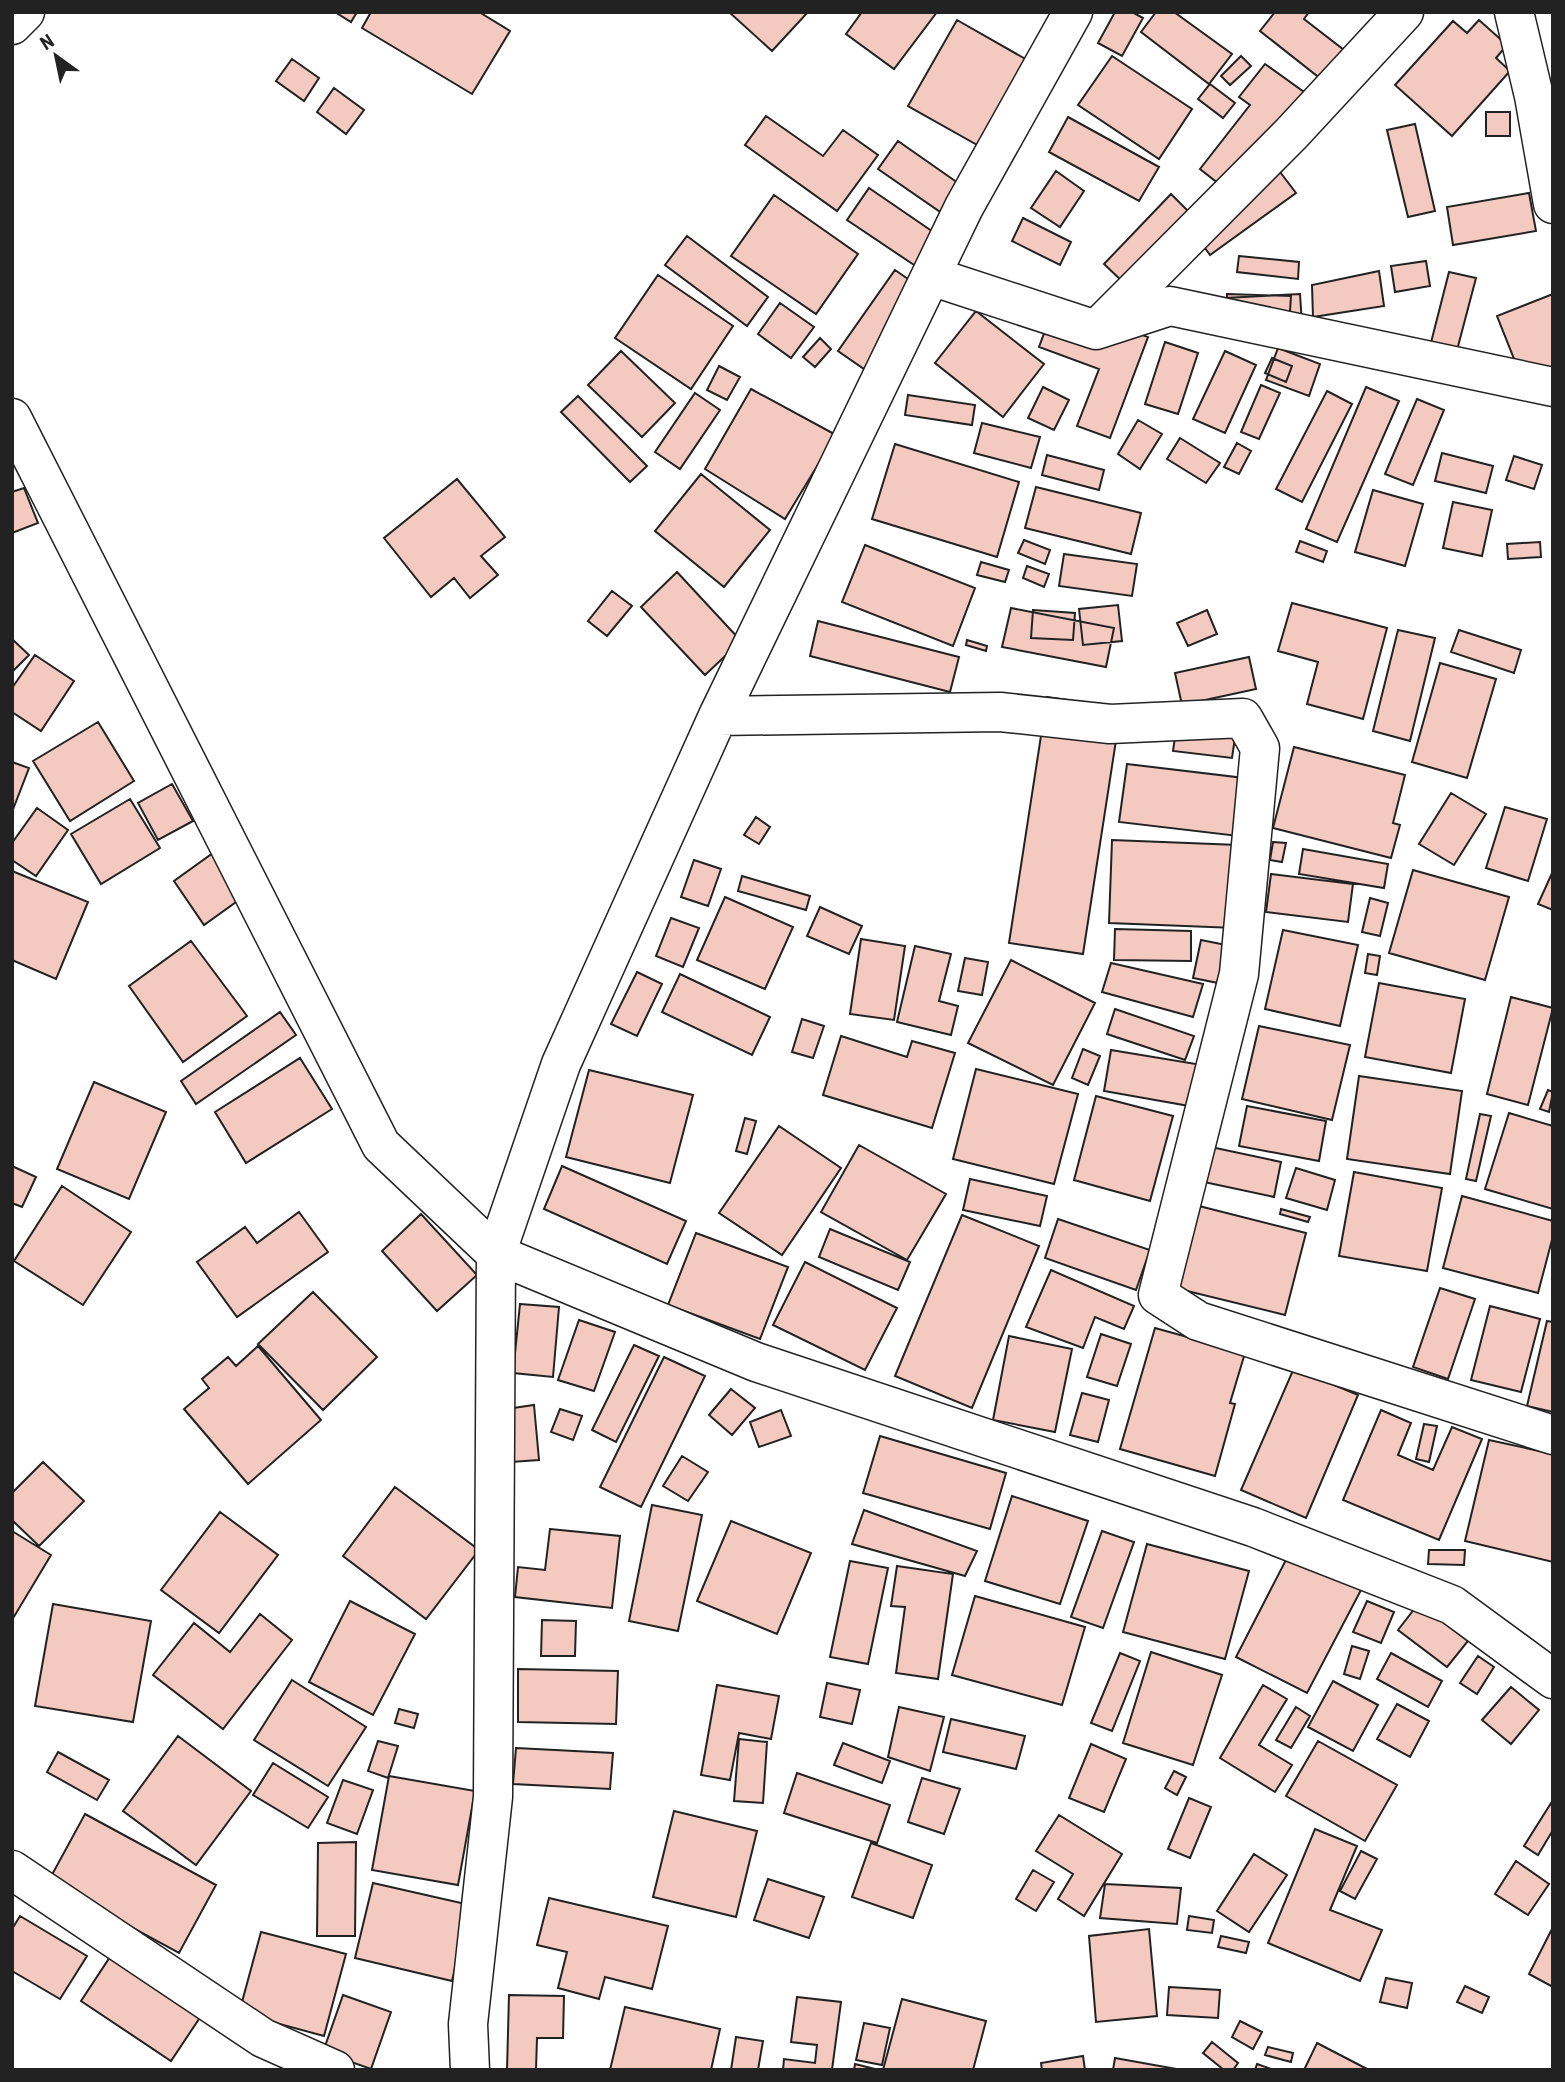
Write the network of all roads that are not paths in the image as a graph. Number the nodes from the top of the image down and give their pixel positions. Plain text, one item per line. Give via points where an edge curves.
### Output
1 (25, 12) edge
2 (1073, 12) edge
3 (1404, 12) edge
4 (1514, 12) edge
5 (12, 25) edge
6 (1553, 204) edge
7 (931, 276) junction
8 (1096, 330) junction
9 (1553, 387) edge
10 (12, 418) edge
11 (718, 716) junction
12 (496, 1254) junction
13 (1553, 1435) edge
14 (1553, 1679) edge
15 (12, 1870) edge
16 (335, 2070) edge
17 (470, 2070) edge

1 - 5 street
2 - 7 street via 964,207
3 - 8 street via 1292,133
4 - 6 street
7 - 8 street
7 - 11 street
8 - 9 street via 1170,306
10 - 12 street via 381,1145
11 - 12 street via 561,1064
11 - 13 street via 999,712 1110,724 1243,718 1260,748 1239,974 1158,1295 1198,1321
12 - 14 street via 756,1362 1253,1527 1452,1605
12 - 17 street via 493,1797 468,2024
15 - 16 street via 262,2038

